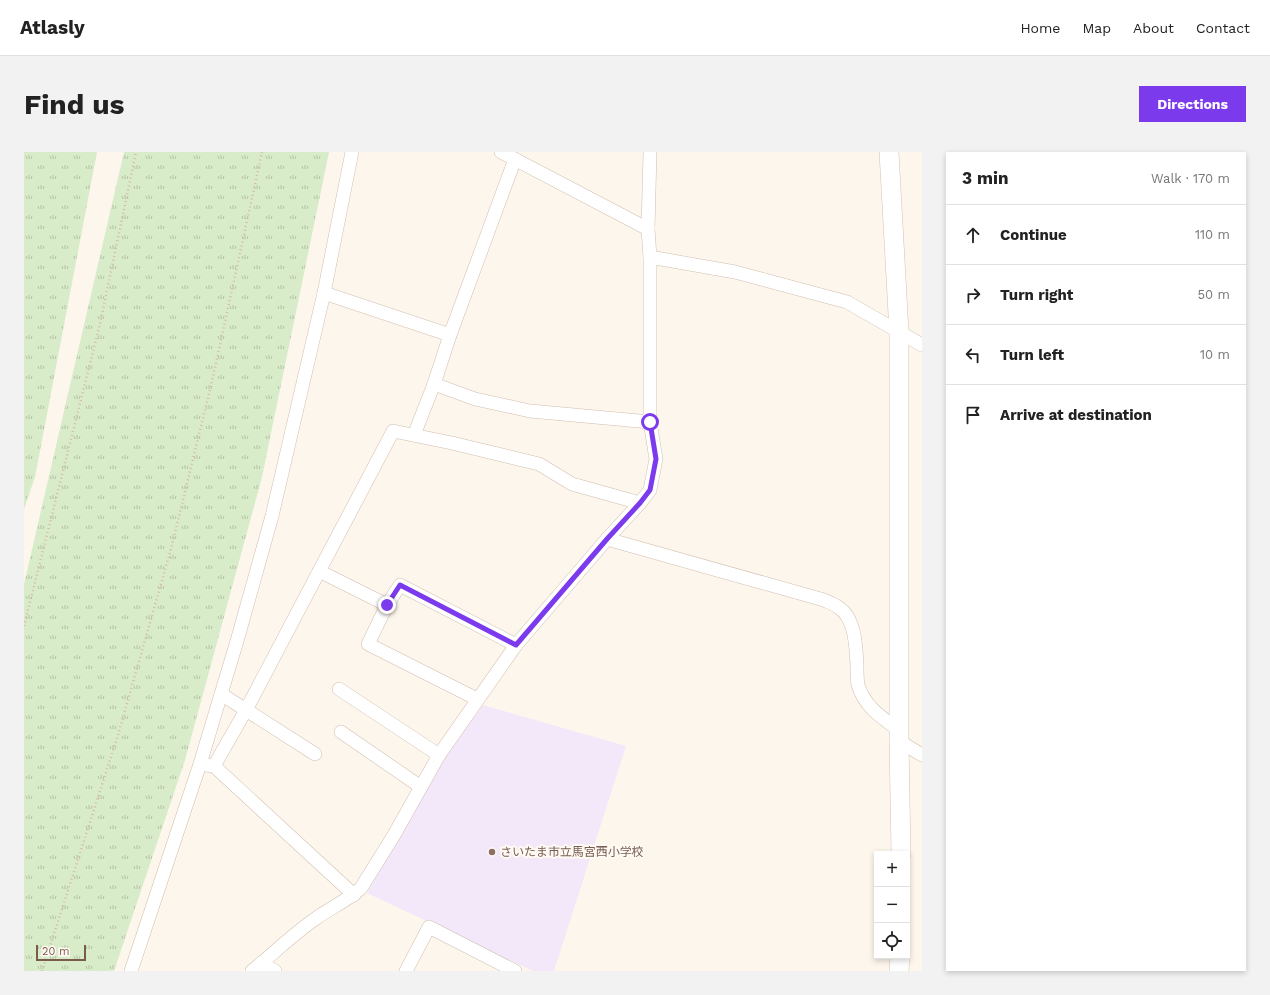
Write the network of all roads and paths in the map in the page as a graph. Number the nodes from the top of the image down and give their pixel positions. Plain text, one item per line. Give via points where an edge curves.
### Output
1 (136, 152) edge
2 (262, 152) edge
3 (352, 152) edge
4 (501, 152) edge
5 (650, 152) edge
6 (889, 152) edge
7 (515, 160) junction
8 (648, 229) junction
9 (650, 257) junction
10 (324, 292) junction
11 (899, 332) junction
12 (450, 335) junction
13 (922, 345) edge
14 (434, 384) junction
15 (650, 422) junction
16 (414, 435) junction
17 (640, 503) junction
18 (607, 539) junction
19 (319, 571) junction
20 (387, 605) junction
21 (24, 626) edge
22 (516, 645) junction
23 (339, 689) dead end
24 (221, 694) junction
25 (477, 699) junction
26 (246, 710) junction
27 (341, 732) dead end
28 (899, 736) junction
29 (315, 754) dead end
30 (439, 755) junction
31 (922, 755) edge
32 (200, 764) junction
33 (214, 766) junction
34 (421, 787) junction
35 (901, 851) edge
36 (354, 895) junction
37 (900, 959) edge
38 (256, 967) edge
39 (42, 971) edge
40 (130, 971) edge
41 (275, 971) edge
42 (406, 971) edge
43 (515, 971) edge
44 (899, 971) edge

1 - 21 path via 100,324
2 - 39 path via 213,377 171,550 118,735
3 - 10 street
4 - 7 street
5 - 8 street
6 - 11 street
7 - 8 street
7 - 12 street
8 - 9 street
9 - 11 street via 735,272 848,302
9 - 15 street
10 - 12 street
10 - 24 street via 272,516
11 - 13 street
11 - 28 street
12 - 14 street
14 - 15 street via 475,400 530,411
14 - 16 street
15 - 17 street via 656,459 650,490
16 - 17 street via 539,464 572,484
16 - 19 street via 393,431
17 - 18 street
18 - 22 street
18 - 28 street via 824,600 838,607 845,612 852,628 858,685 868,705
19 - 20 street
19 - 26 street
20 - 22 street via 400,585
20 - 25 street via 368,644
22 - 25 street
23 - 30 street
24 - 26 street
24 - 32 street
25 - 30 street
26 - 29 street
26 - 33 street
27 - 34 street
28 - 31 street
28 - 35 street
30 - 34 street
32 - 33 street
32 - 40 street
33 - 36 street
34 - 36 street via 394,835
36 - 38 street via 294,934
37 - 44 street
38 - 41 street
42 - 43 street via 429,927

